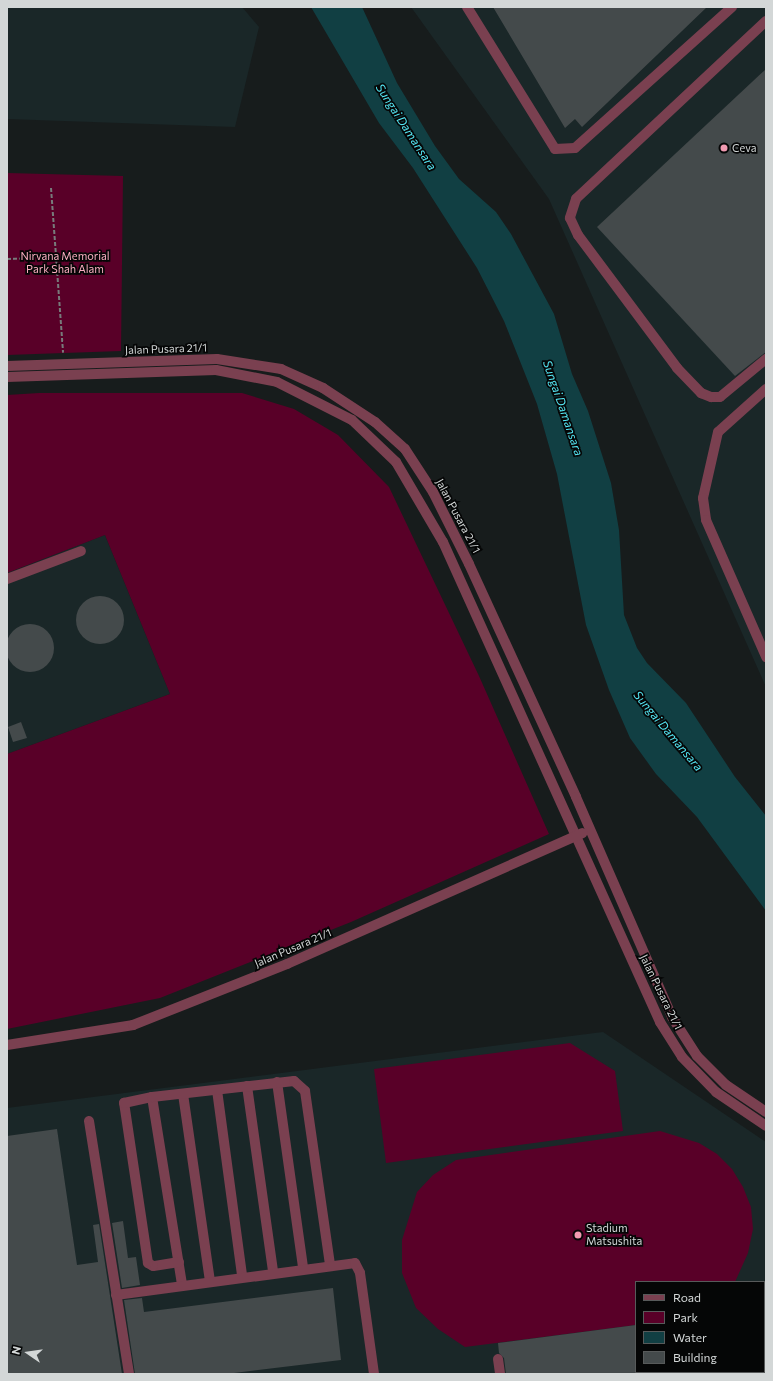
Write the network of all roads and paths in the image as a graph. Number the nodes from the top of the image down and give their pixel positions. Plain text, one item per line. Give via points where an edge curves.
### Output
1 (467, 7) edge
2 (732, 7) edge
3 (766, 21) edge
4 (51, 188) dead end
5 (103, 256) dead end
6 (56, 257) junction
7 (7, 259) edge
8 (766, 359) edge
9 (64, 364) junction
10 (7, 366) edge
11 (7, 377) edge
12 (766, 389) edge
13 (81, 551) dead end
14 (7, 579) edge
15 (766, 657) edge
16 (589, 830) junction
17 (577, 836) junction
18 (7, 1045) edge
19 (277, 1082) junction
20 (247, 1086) junction
21 (217, 1090) junction
22 (184, 1094) junction
23 (152, 1097) junction
24 (766, 1112) edge
25 (89, 1121) dead end
26 (766, 1126) edge
27 (179, 1262) junction
28 (330, 1265) junction
29 (303, 1268) junction
30 (273, 1272) junction
31 (242, 1276) junction
32 (210, 1281) junction
33 (182, 1284) junction
34 (116, 1295) junction
35 (498, 1359) dead end
36 (129, 1374) edge
37 (374, 1374) edge
38 (500, 1374) edge

1 - 2 street via 555,149 575,148
3 - 8 street via 576,198 570,218 578,235 668,355 701,393 711,397 720,396
4 - 6 path
5 - 6 path
6 - 7 path
6 - 9 path
9 - 10 street, Jalan Pusara 21/1
9 - 16 street, Jalan Pusara 21/1 via 217,359 281,369 323,388 375,422 405,449 433,492 525,685
11 - 17 street, Jalan Pusara 21/1 via 216,370 277,382 352,420 396,462 444,542
12 - 15 street via 718,432 703,498 706,520
13 - 14 street
16 - 17 street, Jalan Pusara 21/1
16 - 24 street, Jalan Pusara 21/1 via 672,1017 697,1056 726,1085
17 - 18 street, Jalan Pusara 21/1 via 287,964 133,1024
17 - 26 street, Jalan Pusara 21/1 via 660,1022 682,1057 716,1092
19 - 20 street
19 - 28 street via 294,1081 305,1091
19 - 29 street
20 - 21 street
20 - 30 street
21 - 22 street
21 - 31 street
22 - 23 street
22 - 32 street
23 - 27 street
23 - 27 street via 124,1103 148,1263 153,1266
25 - 34 street
27 - 33 street
28 - 29 street
28 - 37 street via 355,1263 360,1273
29 - 30 street
30 - 31 street
31 - 32 street
32 - 33 street
33 - 34 street
34 - 36 street
35 - 38 street

